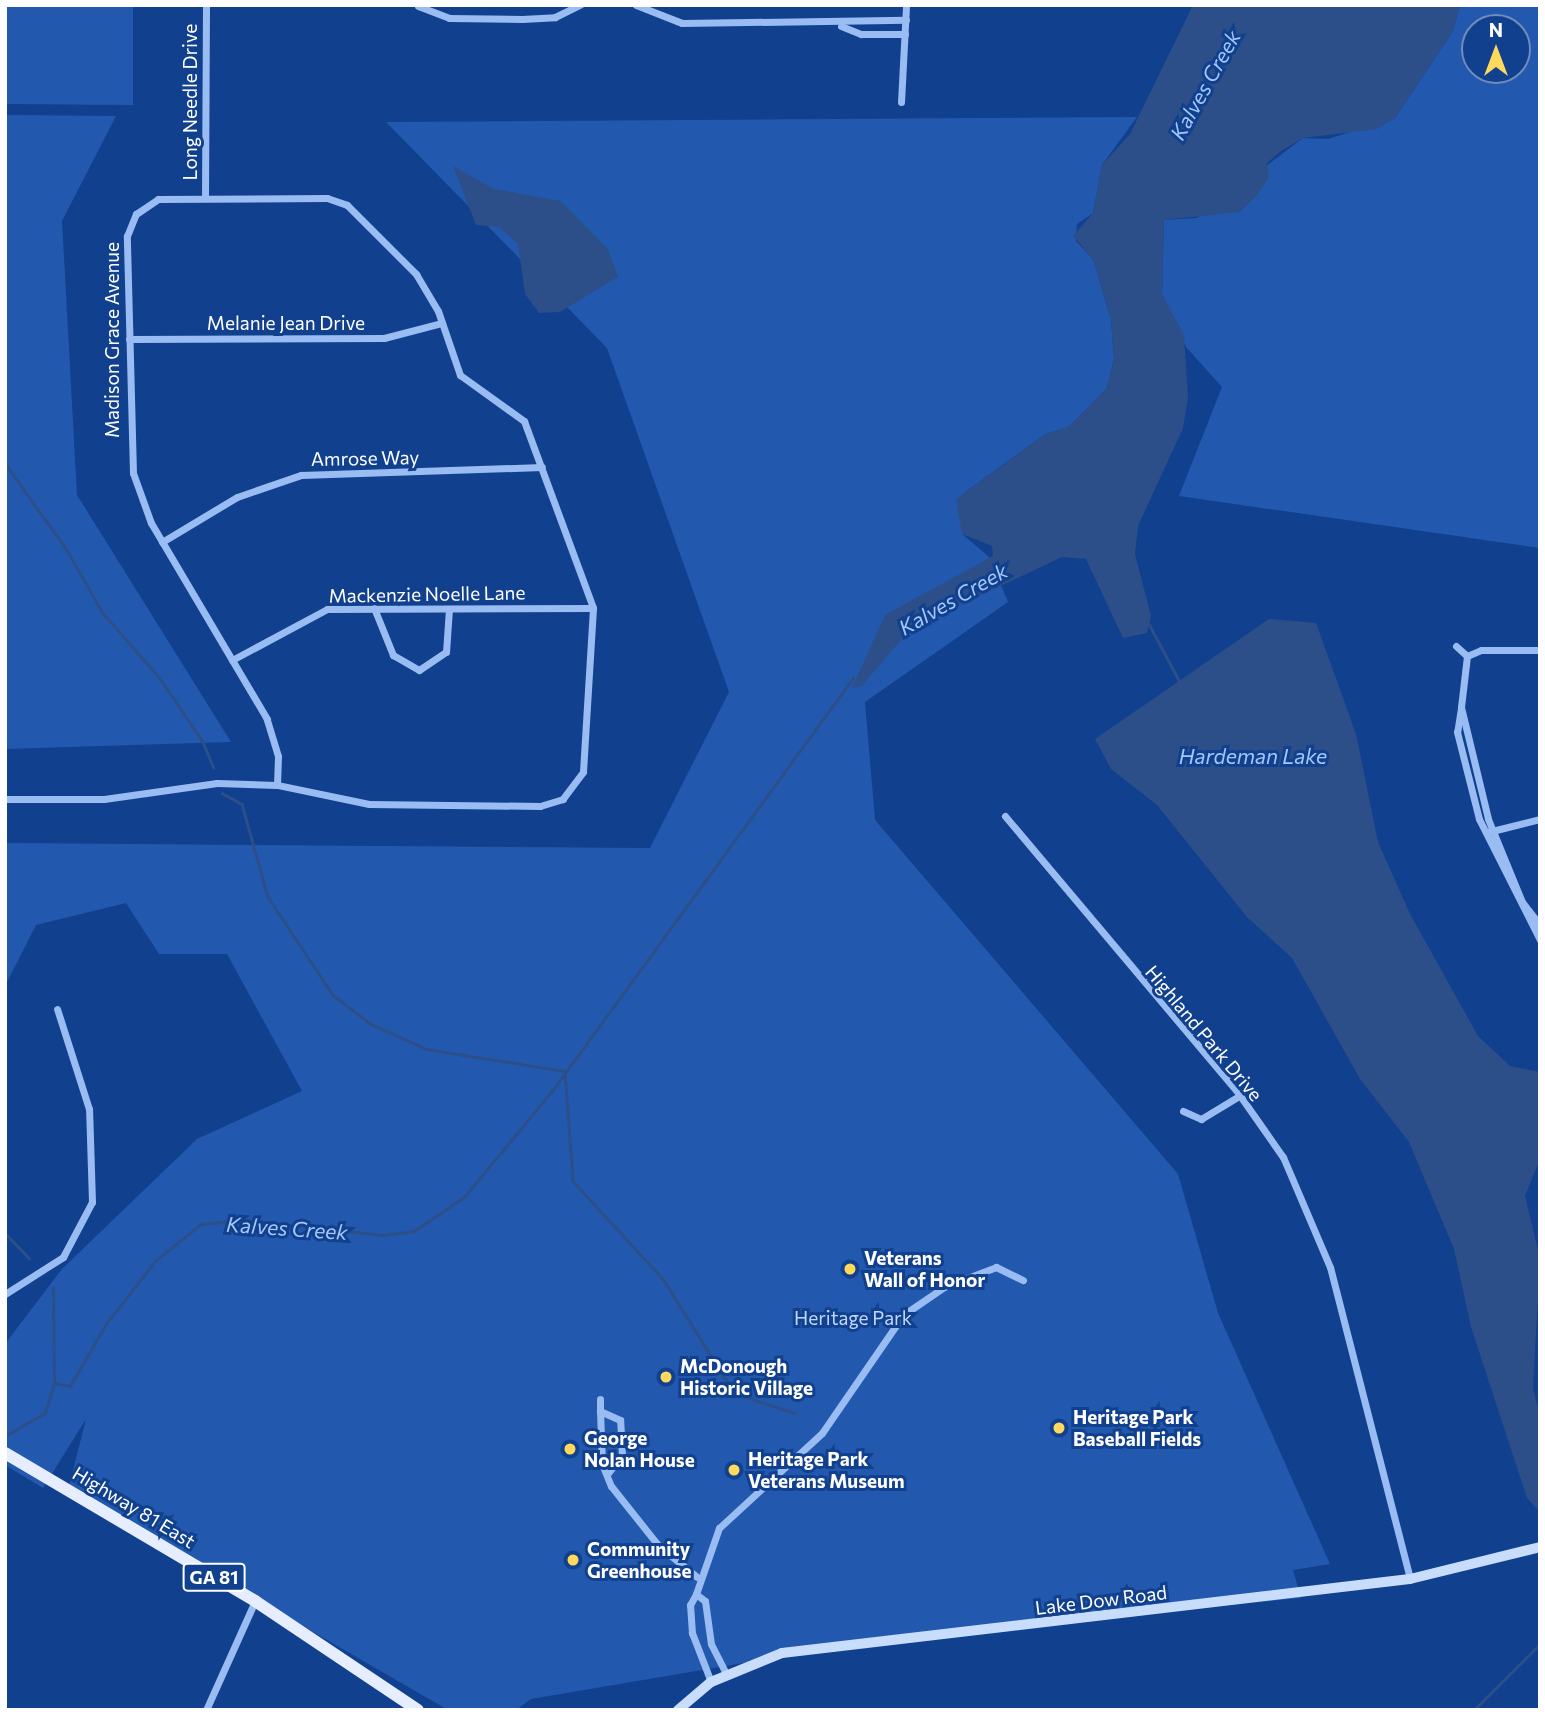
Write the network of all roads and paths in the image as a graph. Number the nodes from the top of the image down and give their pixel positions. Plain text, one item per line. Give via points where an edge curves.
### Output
1 (206, 5) edge
2 (580, 5) edge
3 (636, 5) edge
4 (906, 5) edge
5 (418, 6) edge
6 (906, 20) junction
7 (841, 26) junction
8 (905, 34) junction
9 (901, 102) dead end
10 (205, 198) junction
11 (442, 323) junction
12 (129, 339) junction
13 (541, 467) junction
14 (162, 542) junction
15 (374, 608) junction
16 (593, 608) junction
17 (449, 609) junction
18 (1456, 646) dead end
19 (1540, 650) edge
20 (1467, 656) junction
21 (232, 660) junction
22 (277, 785) junction
23 (5, 799) edge
24 (1005, 816) dead end
25 (1540, 819) edge
26 (1488, 832) junction
27 (1540, 925) edge
28 (1540, 940) edge
29 (57, 1009) dead end
30 (1240, 1096) junction
31 (1183, 1111) dead end
32 (1023, 1280) dead end
33 (5, 1294) edge
34 (600, 1399) dead end
35 (600, 1411) junction
36 (5, 1453) edge
37 (608, 1473) junction
38 (1540, 1547) edge
39 (697, 1577) junction
40 (1410, 1579) junction
41 (696, 1594) junction
42 (256, 1601) junction
43 (713, 1648) junction
44 (698, 1654) junction
45 (726, 1674) junction
46 (711, 1682) junction
47 (206, 1710) edge
48 (418, 1710) edge
49 (678, 1710) edge

1 - 10 street, Long Needle Drive
2 - 5 street via 555,17 522,19 449,18
3 - 7 street via 682,23
4 - 6 street
6 - 7 street
6 - 8 street
7 - 8 street via 861,34
8 - 9 street
10 - 11 street, Madison Grace Avenue via 341,202 407,262
10 - 12 street, Madison Grace Avenue via 158,199 132,221
11 - 12 street, Melanie Jean Drive via 384,338
11 - 13 street, Madison Grace Avenue via 456,369 519,414
12 - 14 street, Madison Grace Avenue via 130,460
13 - 14 street, Amrose Way via 301,475 237,497
13 - 16 street, Madison Grace Avenue
14 - 21 street, Madison Grace Avenue
15 - 17 street, Mackenzie Noelle Lane
15 - 17 street via 393,656 419,670 446,652
15 - 21 street, Mackenzie Noelle Lane via 311,613
16 - 17 street, Mackenzie Noelle Lane
16 - 22 street, Madison Grace Avenue via 583,772 563,799 540,806 369,804
18 - 20 street
19 - 20 street via 1481,650
20 - 26 street via 1457,732
21 - 22 street, Madison Grace Avenue via 273,730
22 - 23 street, Madison Grace Avenue via 217,783 104,799
24 - 30 street, Highland Park Drive
25 - 26 street
26 - 27 street via 1522,902
26 - 28 street
29 - 33 street via 89,1109 92,1202 63,1256
30 - 31 street via 1202,1119
30 - 40 street, Highland Park Drive via 1283,1157 1314,1222
32 - 39 street via 996,1267 944,1287 903,1315 822,1433 719,1528
34 - 35 street
35 - 37 street
35 - 37 street via 620,1420 622,1455
36 - 42 main road, Highway 81 East / GA 81
37 - 39 street via 611,1486 658,1545
38 - 40 street, Lake Dow Road
39 - 41 street
40 - 45 street, Lake Dow Road via 782,1653
41 - 43 street via 705,1601
41 - 44 street via 690,1605
42 - 47 street
42 - 48 main road, Highway 81 East / GA 81
43 - 44 street
43 - 45 street
44 - 46 street
45 - 46 street, Lake Dow Road
46 - 49 street, Lake Dow Road

